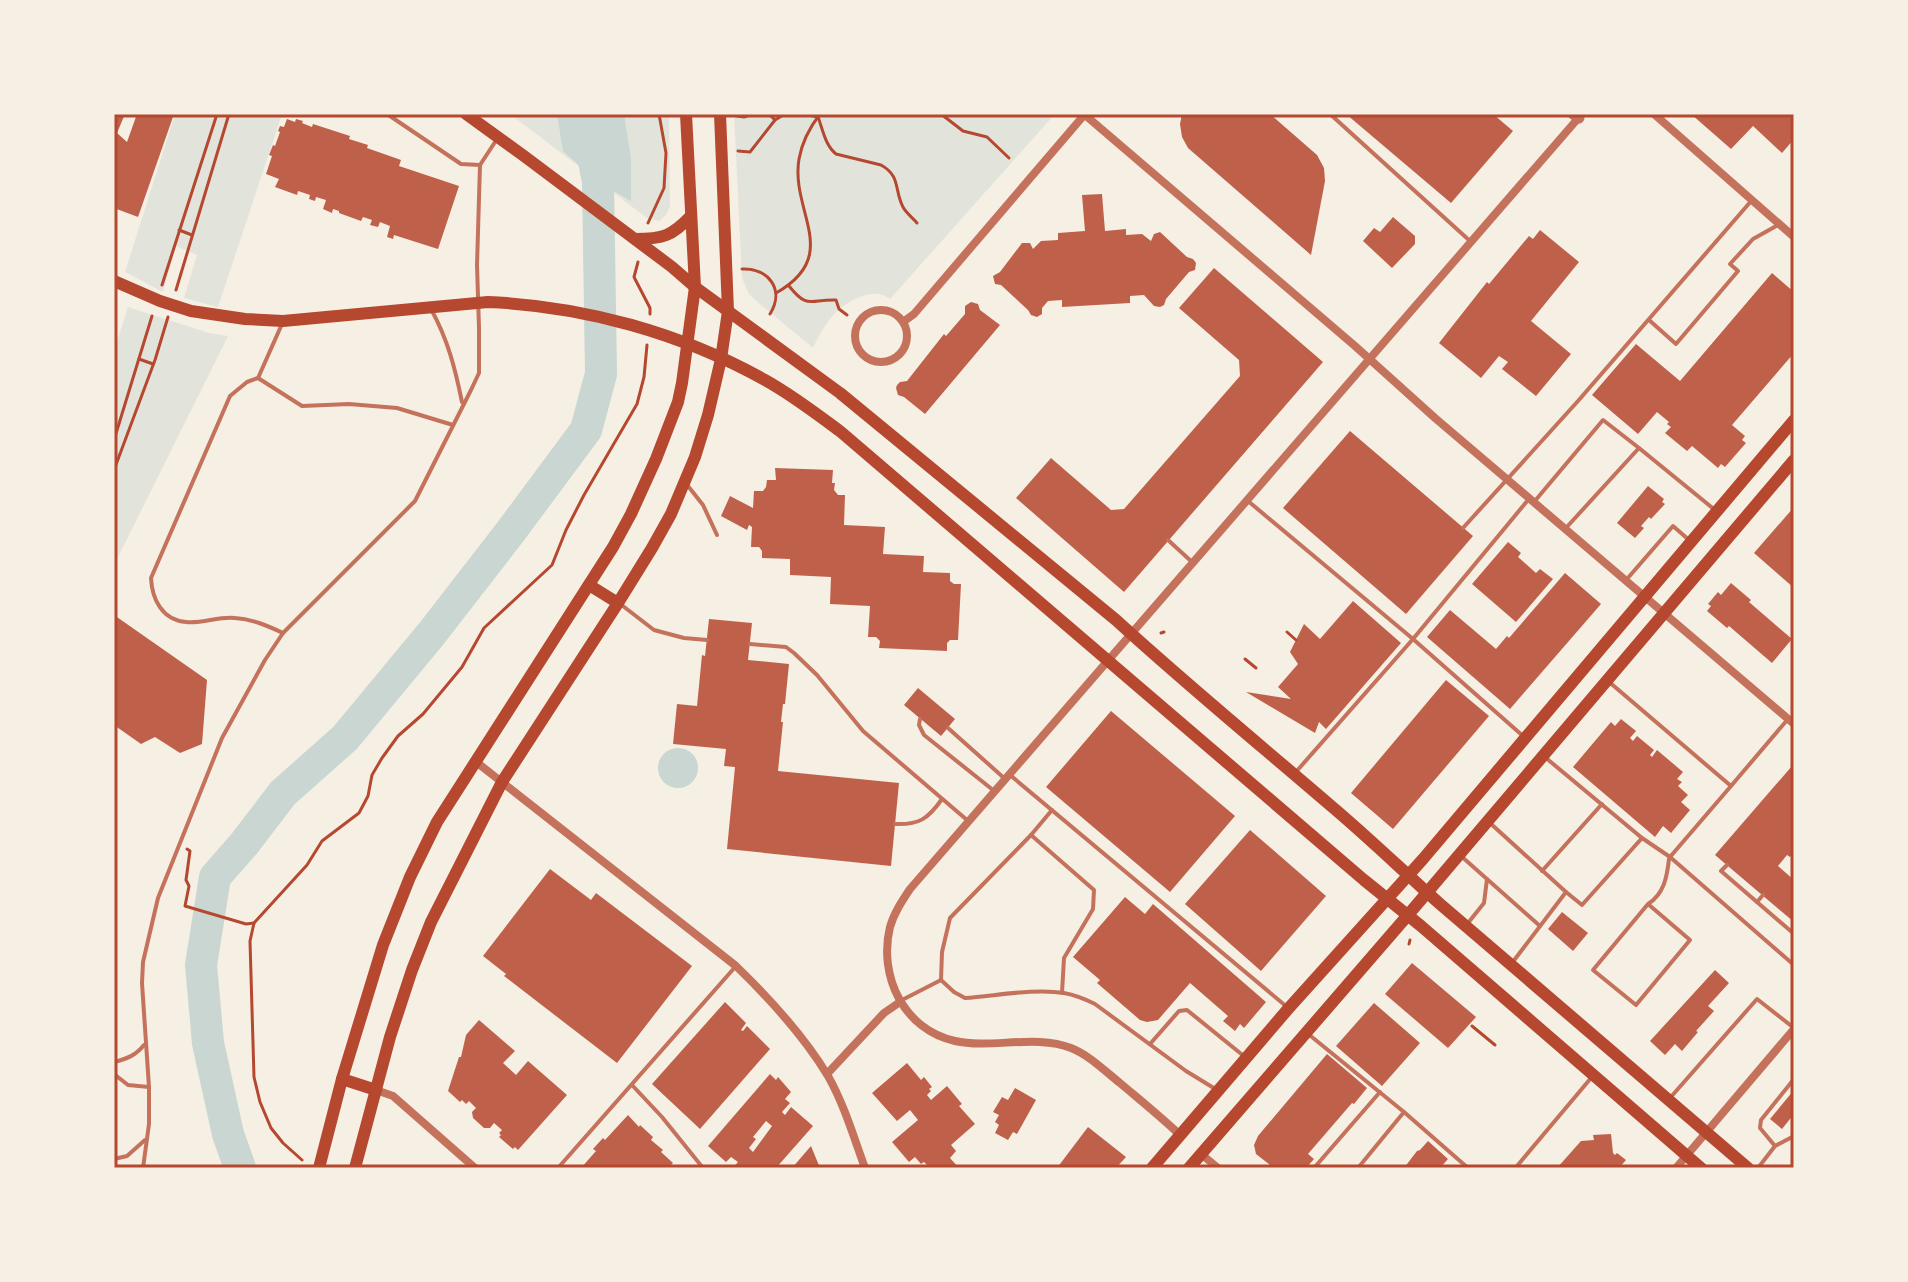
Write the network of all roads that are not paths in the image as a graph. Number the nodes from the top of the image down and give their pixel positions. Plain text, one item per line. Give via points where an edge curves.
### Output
1 (387, 114) edge
2 (466, 114) edge
3 (686, 114) edge
4 (720, 114) edge
5 (1078, 114) edge
6 (1085, 114) edge
7 (1330, 114) edge
8 (1654, 114) edge
9 (1578, 115) edge
10 (498, 137) junction
11 (480, 165) junction
12 (1752, 200) junction
13 (691, 216) junction
14 (1779, 224) junction
15 (1794, 237) edge
16 (635, 239) junction
17 (1471, 242) junction
18 (114, 281) edge
19 (695, 287) junction
20 (483, 302) junction
21 (430, 307) junction
22 (728, 311) junction
23 (1649, 320) junction
24 (283, 321) junction
25 (903, 322) junction
26 (688, 344) junction
27 (721, 359) junction
28 (1369, 359) junction
29 (258, 378) junction
30 (463, 405) junction
31 (1794, 420) edge
32 (453, 425) junction
33 (1639, 448) junction
34 (1794, 460) edge
35 (1507, 479) junction
36 (685, 483) junction
37 (1532, 500) junction
38 (1248, 501) junction
39 (1717, 511) junction
40 (1463, 528) dead end
41 (1565, 529) junction
42 (717, 535) dead end
43 (1168, 540) dead end
44 (1691, 541) junction
45 (1194, 563) junction
46 (1626, 581) junction
47 (589, 585) junction
48 (1645, 597) junction
49 (618, 603) junction
50 (1664, 612) junction
51 (283, 633) junction
52 (1132, 635) junction
53 (1413, 639) junction
54 (707, 640) dead end
55 (750, 644) dead end
56 (1109, 660) junction
57 (1608, 681) junction
58 (920, 719) dead end
59 (1791, 722) edge
60 (948, 728) dead end
61 (1525, 738) junction
62 (1544, 756) junction
63 (475, 761) junction
64 (1294, 774) junction
65 (1008, 777) junction
66 (502, 782) junction
67 (1731, 786) junction
68 (995, 792) junction
69 (942, 799) junction
70 (1602, 804) junction
71 (1052, 810) junction
72 (969, 821) junction
73 (1488, 821) junction
74 (895, 824) dead end
75 (1031, 835) junction
76 (1642, 838) junction
77 (1459, 855) junction
78 (1670, 857) junction
79 (1727, 865) dead end
80 (1542, 872) junction
81 (1409, 874) junction
82 (1487, 879) junction
83 (1566, 892) junction
84 (1428, 893) junction
85 (1763, 895) dead end
86 (1387, 898) junction
87 (1757, 902) junction
88 (1648, 904) junction
89 (1408, 915) junction
90 (1466, 925) junction
91 (1540, 926) junction
92 (1794, 931) edge
93 (1511, 964) junction
94 (1794, 965) edge
95 (736, 966) junction
96 (941, 980) junction
97 (1062, 993) junction
98 (900, 1002) junction
99 (1288, 1009) junction
100 (1794, 1028) edge
101 (1306, 1032) junction
102 (146, 1043) junction
103 (1150, 1044) junction
104 (1246, 1058) junction
105 (114, 1062) edge
106 (114, 1074) edge
107 (827, 1074) junction
108 (1593, 1075) junction
109 (342, 1079) junction
110 (1794, 1079) edge
111 (632, 1084) junction
112 (149, 1087) junction
113 (376, 1090) junction
114 (1219, 1091) junction
115 (1380, 1092) junction
116 (1669, 1100) junction
117 (1404, 1112) junction
118 (1707, 1133) junction
119 (1180, 1135) junction
120 (1794, 1136) edge
121 (147, 1138) junction
122 (1775, 1146) junction
123 (1201, 1154) junction
124 (1687, 1155) junction
125 (114, 1159) edge
126 (143, 1168) edge
127 (319, 1168) edge
128 (355, 1168) edge
129 (475, 1168) edge
130 (558, 1168) edge
131 (703, 1168) edge
132 (865, 1168) edge
133 (1152, 1168) edge
134 (1189, 1168) edge
135 (1218, 1168) edge
136 (1314, 1168) edge
137 (1358, 1168) edge
138 (1468, 1168) edge
139 (1519, 1168) edge
140 (1676, 1168) edge
141 (1701, 1168) edge
142 (1748, 1168) edge
143 (1758, 1168) edge

1 - 11 lane via 461,164
2 - 10 main road
3 - 13 main road
4 - 22 main road
5 - 6 lane
6 - 25 street
6 - 28 street
7 - 17 lane
8 - 12 street
9 - 17 street
10 - 11 lane
10 - 16 main road
11 - 20 lane via 477,265
12 - 14 street
12 - 23 lane
13 - 16 main road via 671,234
13 - 19 main road
14 - 15 street
14 - 23 lane via 1753,239 1730,264 1738,271 1676,344
16 - 19 main road
17 - 28 street
18 - 24 main road via 191,311
19 - 22 main road
19 - 26 main road
20 - 21 main road
20 - 26 main road via 573,311
20 - 30 lane via 479,373
21 - 24 main road
21 - 30 lane via 444,332
22 - 27 main road
22 - 52 main road via 840,393
23 - 35 lane
24 - 29 lane
25 - 25 street via 882,310 866,315 856,330 861,353 878,362 893,360 905,348
26 - 27 main road
26 - 47 main road via 678,402 656,459
27 - 36 main road
27 - 56 main road via 765,380 841,432
28 - 35 street
28 - 38 street
29 - 32 lane via 302,406 397,408
29 - 51 lane via 230,396 151,578 151,591 163,612 174,619 235,618
30 - 32 lane
31 - 39 main road
32 - 51 lane via 415,501
33 - 37 lane via 1603,420
33 - 39 lane
33 - 41 lane
34 - 50 main road
35 - 37 street
35 - 40 lane
36 - 42 lane
36 - 49 main road
37 - 41 street
37 - 53 lane
38 - 45 street
38 - 53 lane
39 - 44 main road
41 - 46 street
43 - 45 lane
44 - 46 lane via 1673,526
44 - 48 main road
45 - 52 street
46 - 48 street
47 - 49 main road
47 - 63 main road
48 - 50 street
48 - 61 main road
49 - 54 lane via 654,630
49 - 66 main road
50 - 57 main road
50 - 59 street
51 - 102 lane via 222,738 158,898 143,962
52 - 56 street
52 - 64 main road
53 - 61 lane
53 - 64 lane
55 - 69 lane via 786,647 794,653 863,731
56 - 65 street
56 - 86 main road
57 - 62 main road
57 - 67 lane
58 - 68 lane via 924,735
59 - 67 lane
60 - 65 lane
61 - 81 main road
62 - 70 lane
62 - 73 main road
63 - 66 street
63 - 109 main road via 437,822 398,904
64 - 81 main road
65 - 68 street
65 - 71 lane
66 - 95 street
66 - 113 main road via 431,922
67 - 78 lane
68 - 72 street
69 - 72 lane
69 - 74 lane via 920,821
70 - 76 lane
70 - 80 lane
71 - 75 lane
71 - 99 lane
72 - 98 street via 910,889 890,925 887,963
73 - 77 main road
73 - 80 lane
75 - 96 lane via 950,918
75 - 97 lane via 1094,890 1093,909 1064,958
76 - 78 lane
76 - 83 lane via 1582,905
77 - 82 lane
77 - 84 main road
78 - 88 lane via 1667,879
78 - 94 lane
79 - 87 lane via 1721,871
80 - 83 lane
81 - 84 main road
81 - 86 main road
82 - 90 lane via 1484,903
82 - 91 lane
83 - 91 lane
84 - 89 main road
84 - 90 main road
85 - 87 lane
86 - 89 main road
86 - 99 main road
87 - 92 lane
88 - 88 lane via 1593,970 1636,1005 1690,940
89 - 101 main road
89 - 108 main road
90 - 93 main road
91 - 93 lane
93 - 116 main road
95 - 107 street
95 - 111 lane
96 - 97 lane via 965,998
96 - 98 lane
97 - 103 lane via 1095,1004
98 - 107 street
98 - 119 street via 926,1028 957,1042 1072,1048
99 - 104 main road
100 - 116 lane via 1757,999
100 - 118 street
101 - 115 lane
101 - 123 main road
102 - 105 lane via 127,1059
102 - 112 lane
103 - 104 lane via 1179,1011 1187,1010
103 - 114 lane
104 - 114 main road
106 - 112 lane via 128,1085
107 - 132 street
108 - 124 main road
108 - 139 lane
109 - 113 main road
109 - 127 main road
110 - 122 lane via 1761,1120 1760,1128
111 - 130 lane
111 - 131 lane
112 - 121 lane
113 - 128 main road
113 - 129 street via 393,1096
114 - 119 main road
115 - 117 lane
115 - 136 lane
116 - 118 main road
117 - 137 lane
117 - 138 lane
118 - 124 street
118 - 142 main road
119 - 123 main road
119 - 133 main road
120 - 122 lane
121 - 125 lane via 127,1156
121 - 126 lane
122 - 143 lane
123 - 134 main road
123 - 135 street
124 - 140 street
124 - 141 main road

